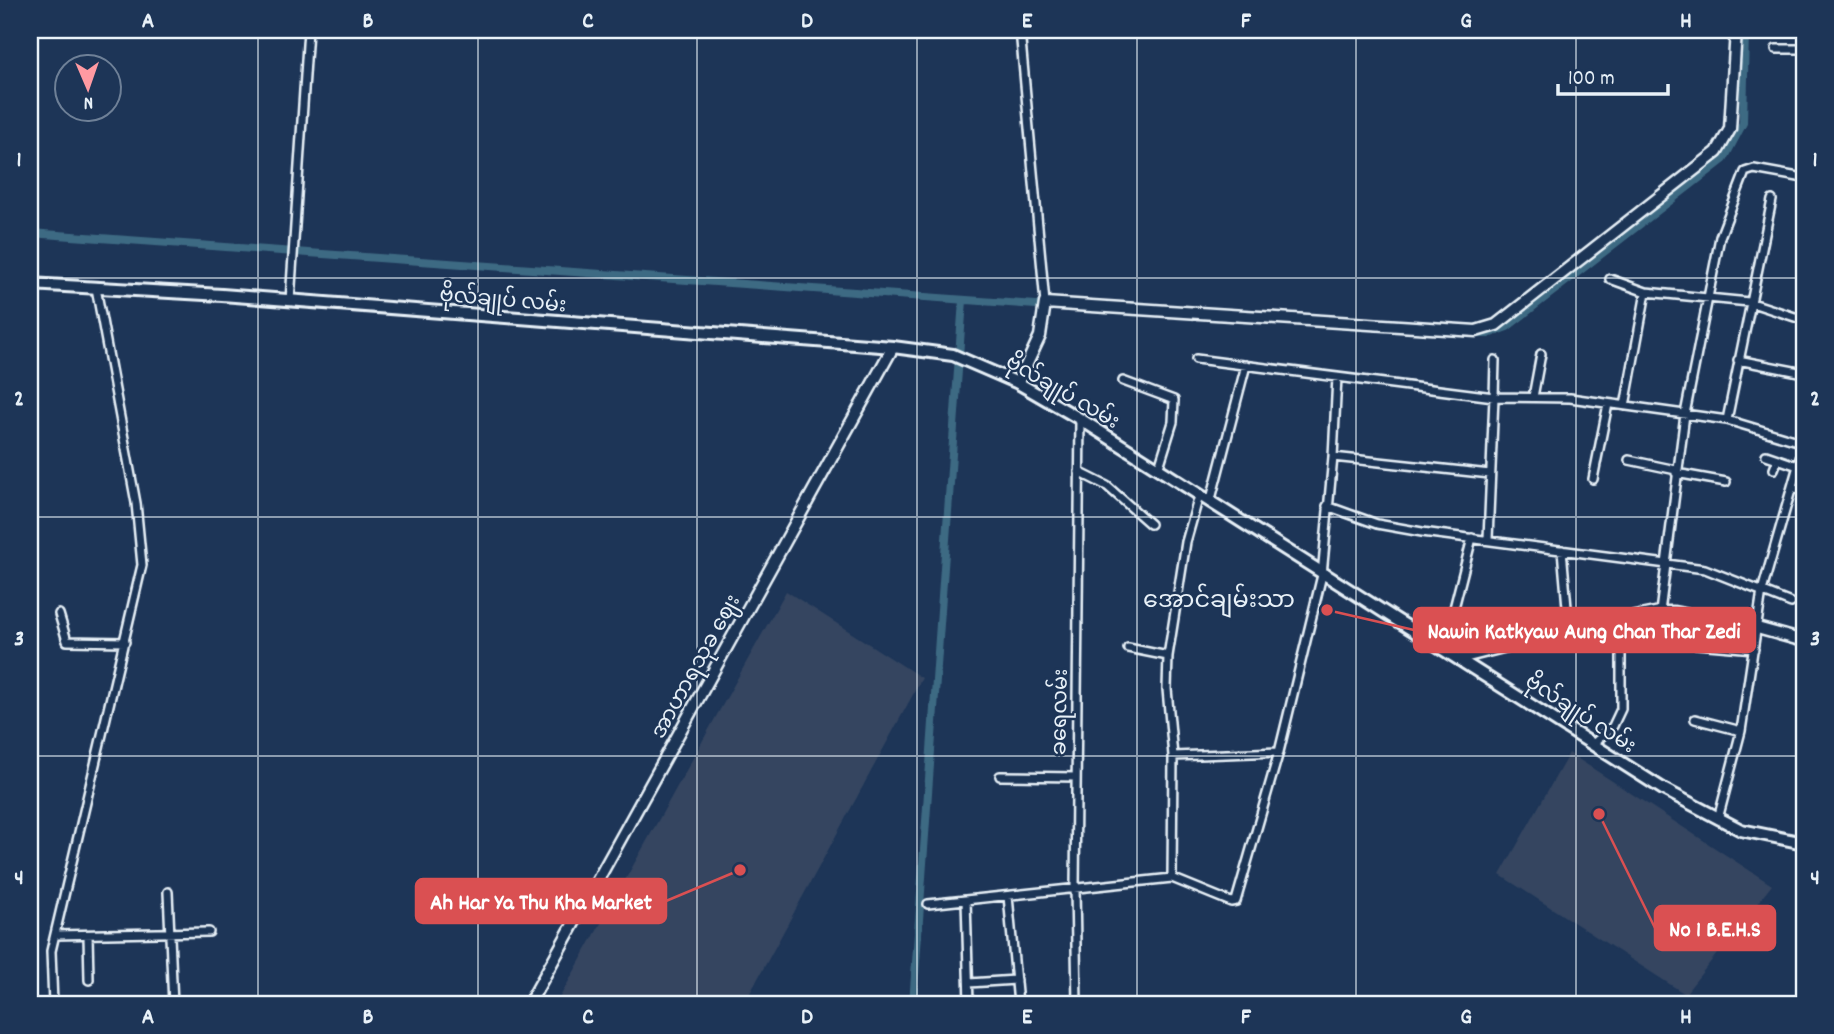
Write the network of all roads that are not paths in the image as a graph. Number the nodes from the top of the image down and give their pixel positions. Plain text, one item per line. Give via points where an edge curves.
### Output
1 (308, 30) edge
2 (1020, 30) edge
3 (1736, 30) edge
4 (1776, 49) dead end
5 (1804, 49) edge
6 (1804, 178) edge
7 (1772, 200) dead end
8 (1610, 279) dead end
9 (30, 284) edge
10 (96, 288) junction
11 (1646, 292) junction
12 (1708, 299) junction
13 (290, 301) junction
14 (1749, 302) junction
15 (1046, 305) junction
16 (1804, 320) edge
17 (893, 347) junction
18 (1541, 354) dead end
19 (1196, 359) dead end
20 (1495, 360) dead end
21 (1738, 360) junction
22 (1247, 365) junction
23 (1804, 373) edge
24 (1337, 377) junction
25 (1123, 381) dead end
26 (1018, 383) junction
27 (1494, 397) junction
28 (1533, 397) junction
29 (1608, 404) junction
30 (1625, 406) junction
31 (1685, 414) junction
32 (1080, 419) junction
33 (1727, 420) junction
34 (1804, 444) edge
35 (1766, 455) dead end
36 (1332, 457) junction
37 (1778, 459) junction
38 (1629, 460) dead end
39 (1798, 466) junction
40 (1774, 469) dead end
41 (1158, 470) junction
42 (1676, 471) junction
43 (1079, 472) junction
44 (1490, 474) junction
45 (1592, 479) dead end
46 (1726, 482) dead end
47 (1793, 487) junction
48 (1804, 491) edge
49 (1199, 496) junction
50 (1210, 503) junction
51 (1327, 506) junction
52 (1150, 524) dead end
53 (1472, 538) junction
54 (1488, 539) junction
55 (1562, 550) junction
56 (1664, 562) junction
57 (1322, 575) junction
58 (1762, 591) junction
59 (1791, 603) dead end
60 (1660, 612) junction
61 (59, 614) dead end
62 (1621, 620) junction
63 (1757, 628) junction
64 (1569, 629) junction
65 (1651, 640) dead end
66 (1804, 641) edge
67 (125, 642) junction
68 (1128, 648) dead end
69 (1444, 648) junction
70 (1754, 649) junction
71 (1168, 656) junction
72 (1460, 658) junction
73 (1695, 719) dead end
74 (1741, 731) junction
75 (1593, 744) junction
76 (1279, 752) junction
77 (1173, 756) junction
78 (1000, 776) dead end
79 (1076, 777) junction
80 (1718, 819) junction
81 (1804, 843) edge
82 (1172, 878) junction
83 (1075, 888) junction
84 (169, 892) dead end
85 (1008, 896) junction
86 (966, 900) junction
87 (928, 904) dead end
88 (209, 932) dead end
89 (171, 934) junction
90 (56, 935) junction
91 (88, 935) junction
92 (89, 980) dead end
93 (1016, 980) junction
94 (968, 984) junction
95 (53, 1004) edge
96 (173, 1004) edge
97 (529, 1004) edge
98 (969, 1004) edge
99 (1018, 1004) edge
100 (1077, 1004) edge

1 - 13 street
2 - 15 street
3 - 15 street via 1730,129 1717,152 1496,325 1476,331
4 - 5 street
6 - 12 street via 1754,169 1745,172 1720,237
7 - 14 street
8 - 11 street
9 - 10 main road, ဗိုလ်ချုပ် လမ်း
10 - 13 main road, ဗိုလ်ချုပ် လမ်း
10 - 67 street via 140,527 141,577
11 - 12 street
11 - 30 street
12 - 14 street
12 - 31 street
13 - 17 main road, ဗိုလ်ချုပ် လမ်း
14 - 16 street
14 - 21 street
15 - 26 street via 1040,336
17 - 26 main road, ဗိုလ်ချုပ် လမ်း via 953,355
17 - 97 street, အာဟာရသုခ ဈေး
18 - 28 street
19 - 22 street
20 - 27 street
21 - 23 street
21 - 33 street
22 - 24 street
22 - 50 street
24 - 27 street
24 - 36 street
25 - 41 street via 1174,400 1173,422
26 - 32 main road, ဗိုလ်ချုပ် လမ်း
27 - 28 street
27 - 44 street
28 - 29 street
29 - 30 street
29 - 45 street
30 - 31 street
31 - 33 street
31 - 42 street
32 - 41 main road, ဗိုလ်ချုပ် လမ်း
32 - 43 street, ခရေလမ်း
33 - 34 street
34 - 39 street
35 - 37 street
36 - 44 street
36 - 51 street
37 - 39 street
37 - 40 street
38 - 42 street
39 - 47 street
41 - 49 main road, ဗိုလ်ချုပ် လမ်း
42 - 46 street
42 - 56 street
43 - 52 street via 1107,486
43 - 79 street, ခရေလမ်း
44 - 54 street
47 - 48 street
47 - 58 street
49 - 50 main road, ဗိုလ်ချုပ် လမ်း
49 - 71 street via 1186,541
50 - 57 main road, ဗိုလ်ချုပ် လမ်း
51 - 53 street via 1377,524
51 - 57 street
53 - 54 street
53 - 69 street
54 - 55 street
55 - 56 street
55 - 64 street
56 - 58 street via 1705,569
56 - 60 street
57 - 69 main road, ဗိုလ်ချုပ် လမ်း
57 - 76 street
58 - 59 street
58 - 63 street
60 - 62 street
60 - 63 street
61 - 67 street via 67,641
62 - 64 street
62 - 75 street via 1621,709 1614,726
63 - 66 street
63 - 70 street
64 - 72 street
65 - 70 street
67 - 90 street
68 - 71 street
69 - 72 main road, ဗိုလ်ချုပ် လမ်း
70 - 74 street
71 - 77 street
72 - 75 main road, ဗိုလ်ချုပ် လမ်း
73 - 74 street
74 - 80 street
75 - 80 main road, ဗိုလ်ချုပ် လမ်း
76 - 77 street
76 - 82 street via 1236,901
77 - 82 street
78 - 79 street
79 - 83 street, ခရေလမ်း
80 - 81 main road, ဗိုလ်ချုပ် လမ်း via 1741,830
82 - 83 street
83 - 85 street
83 - 100 street, ခရေလမ်း
84 - 89 street
85 - 86 street
85 - 93 street
86 - 87 street
86 - 94 street
88 - 89 street
89 - 91 street
89 - 96 street
90 - 91 street
90 - 95 street via 50,963
91 - 92 street
93 - 94 street
93 - 99 street
94 - 98 street

